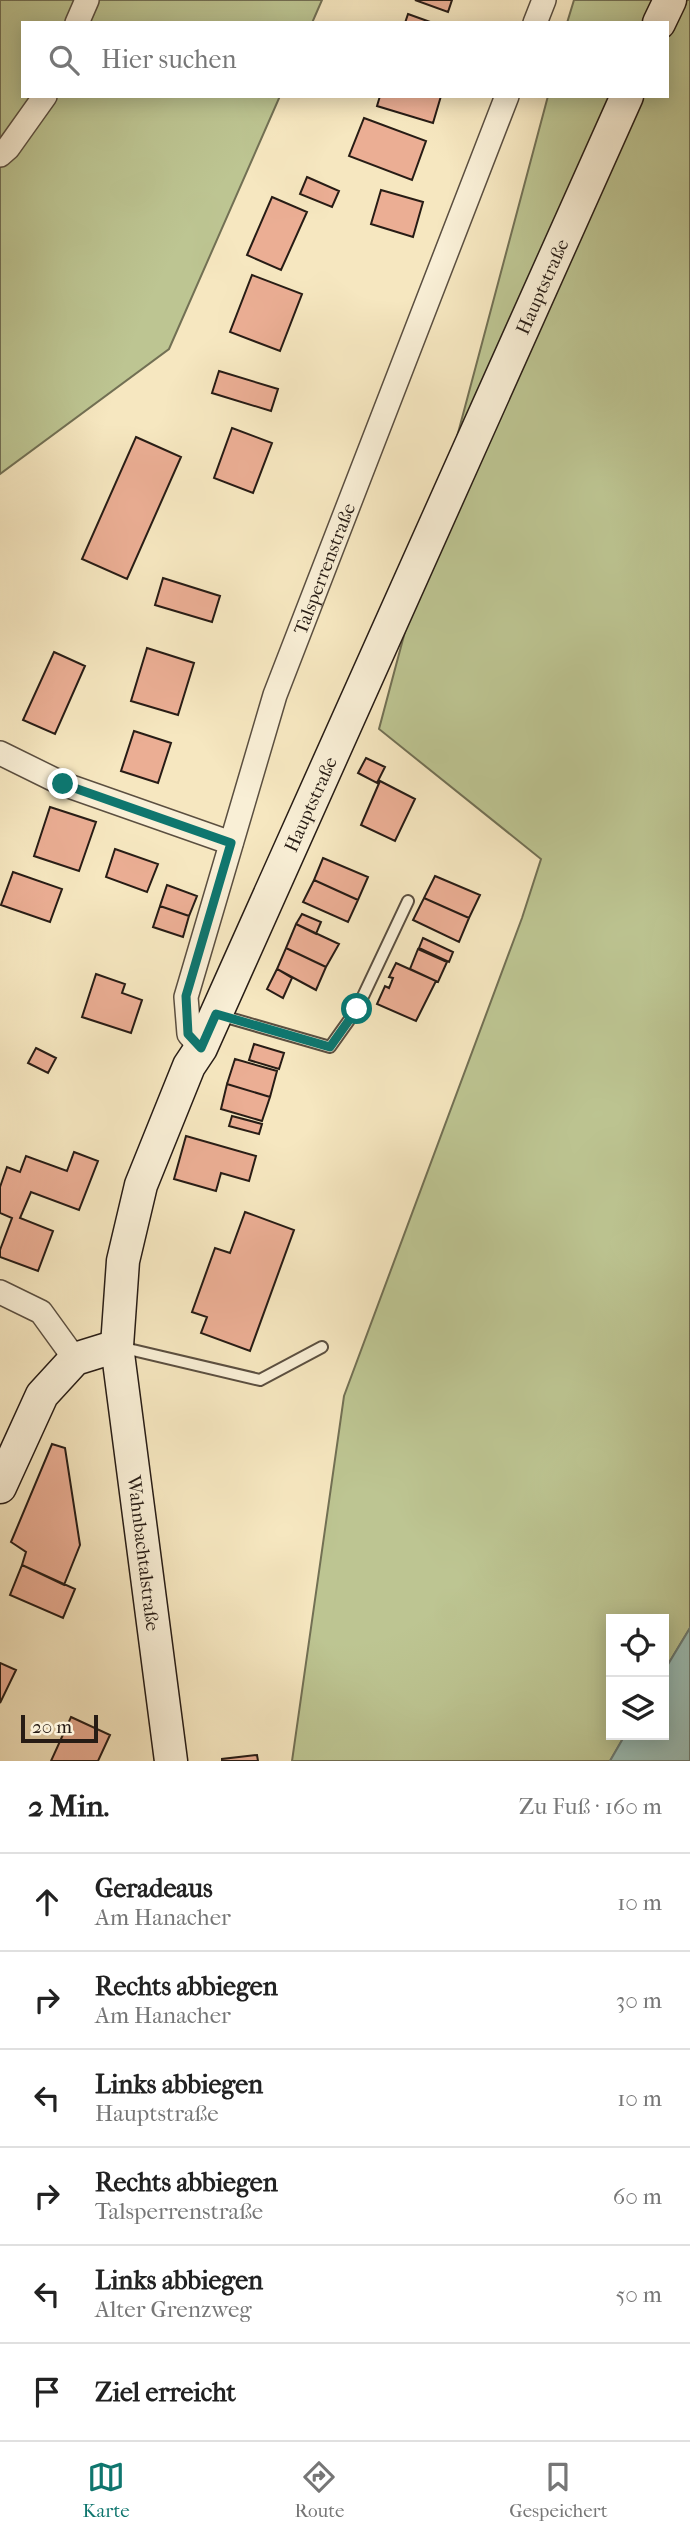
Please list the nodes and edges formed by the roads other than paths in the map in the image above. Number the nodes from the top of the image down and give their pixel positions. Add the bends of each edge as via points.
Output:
1 (86, 0) edge
2 (544, 0) edge
3 (670, 0) edge
4 (78, 21) edge
5 (536, 21) edge
6 (660, 21) edge
7 (44, 98) edge
8 (506, 98) edge
9 (625, 98) edge
10 (0, 155) edge
11 (0, 753) edge
12 (231, 843) junction
13 (408, 901) dead end
14 (216, 1014) junction
15 (201, 1048) junction
16 (0, 1292) edge
17 (117, 1346) junction
18 (322, 1348) dead end
19 (75, 1359) junction
20 (0, 1487) edge
21 (172, 1761) edge

1 - 4 street
2 - 5 street
3 - 6 main road
7 - 10 street
8 - 12 street, Talsperrenstraße via 275,695
9 - 14 main road, Hauptstraße
11 - 12 street via 63,784
12 - 15 street, Talsperrenstraße via 186,996 188,1034
13 - 14 lane via 357,1009 330,1047
14 - 15 main road, Hauptstraße
15 - 17 main road, Hauptstraße via 189,1066 141,1185 123,1261
16 - 19 street via 41,1312
17 - 18 lane via 260,1380
17 - 19 main road
17 - 21 main road, Wahnbachtalstraße
19 - 20 main road via 42,1395

